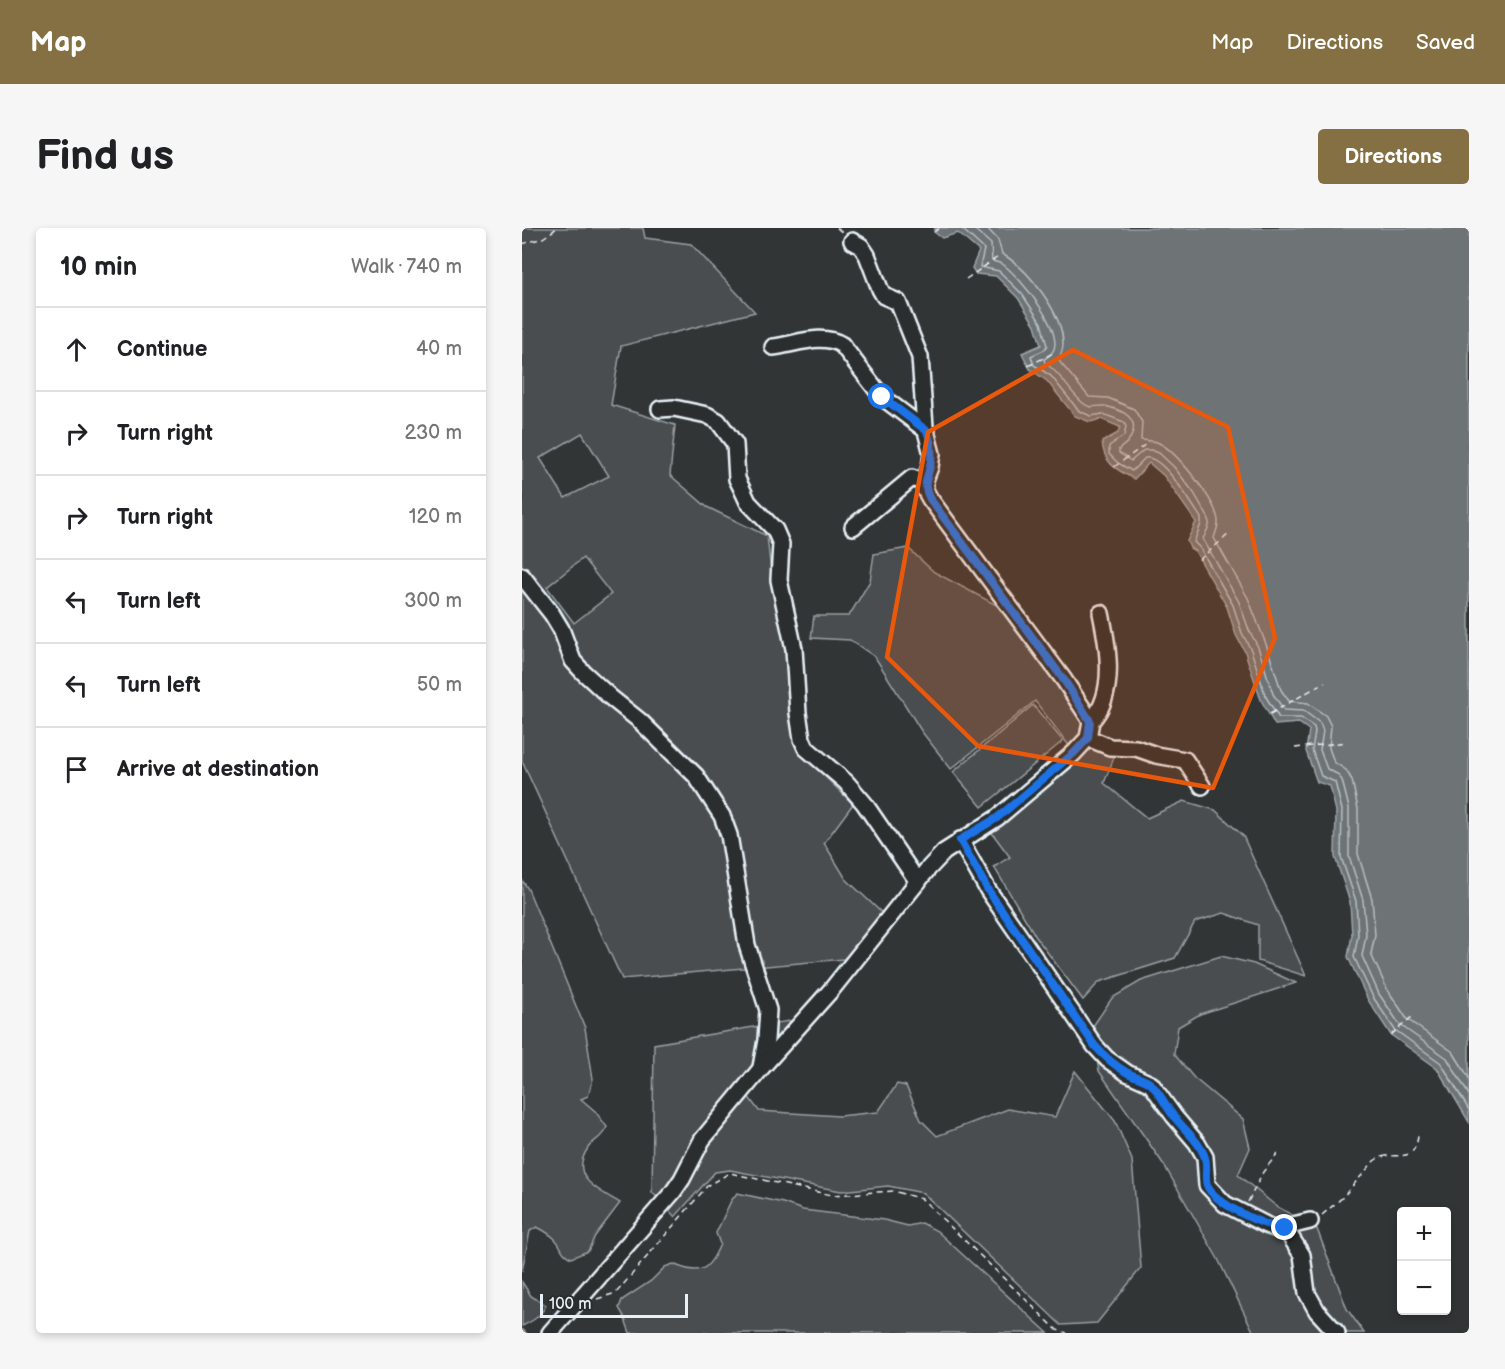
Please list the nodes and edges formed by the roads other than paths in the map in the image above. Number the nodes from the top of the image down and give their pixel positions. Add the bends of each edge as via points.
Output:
1 (852, 241) dead end
2 (773, 347) dead end
3 (660, 409) dead end
4 (927, 431) junction
5 (925, 483) junction
6 (853, 527) dead end
7 (522, 576) edge
8 (1101, 613) dead end
9 (1090, 721) junction
10 (1088, 738) junction
11 (1202, 786) dead end
12 (960, 840) junction
13 (918, 882) junction
14 (760, 1070) junction
15 (1310, 1221) road end
16 (1285, 1228) junction
17 (550, 1333) edge
18 (1337, 1333) edge

1 - 4 street via 867,255 880,290 898,302 921,357
2 - 4 street via 821,339 835,341 882,397
3 - 13 street via 707,415 718,421 735,444 737,479 748,502 775,530 781,544 779,580 794,649 802,739 806,748 864,803
4 - 5 street via 932,454
5 - 6 street via 912,478
5 - 9 street via 930,499
7 - 14 street via 552,614 573,661 696,776 722,816 729,835 747,945 768,1010
8 - 9 street via 1107,687 1103,702
9 - 10 street
10 - 11 street via 1110,747 1136,747 1185,760
10 - 12 street via 997,818
12 - 13 street
12 - 16 street via 988,890 1095,1046 1127,1073 1150,1084 1197,1143 1205,1157 1207,1185 1225,1204 1266,1225
13 - 14 street via 832,989
14 - 17 street via 702,1140 673,1192
15 - 16 street
16 - 18 street via 1302,1255 1307,1293

